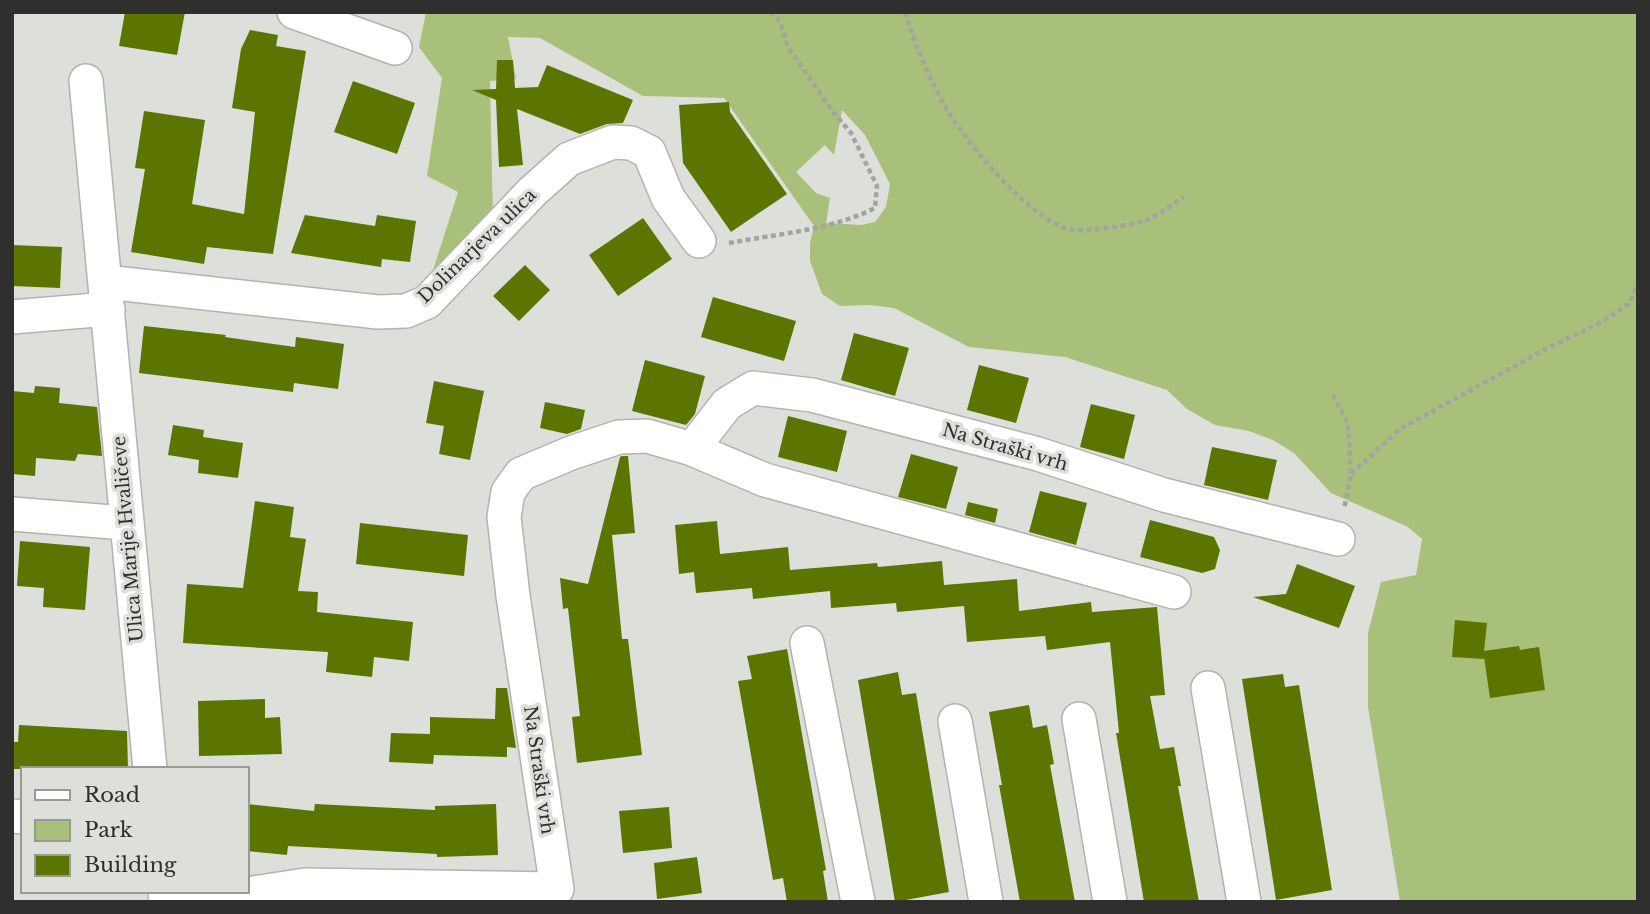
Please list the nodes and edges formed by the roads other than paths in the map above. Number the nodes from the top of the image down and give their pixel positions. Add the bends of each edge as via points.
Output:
1 (294, 12) edge
2 (395, 48) dead end
3 (86, 81) dead end
4 (699, 241) road end
5 (107, 296) junction
6 (12, 317) edge
7 (692, 449) junction
8 (12, 514) edge
9 (125, 523) junction
10 (1338, 539) road end
11 (1174, 592) dead end
12 (807, 643) dead end
13 (1208, 688) dead end
14 (1079, 719) dead end
15 (955, 721) dead end
16 (150, 767) edge
17 (195, 902) edge
18 (858, 902) edge
19 (986, 902) edge
20 (1110, 902) edge
21 (1244, 902) edge

1 - 2 street
3 - 5 street, Ulica Marije Hvaličeve
4 - 5 street, Dolinarjeva ulica via 668,198 649,152 631,143 613,142 569,159 426,302 406,312
5 - 6 street
5 - 9 street, Ulica Marije Hvaličeve
7 - 10 street, Na Straški vrh via 727,404 753,388 812,395 1038,454 1164,495
7 - 11 street, Na Straški vrh via 765,480
7 - 17 street, Na Straški vrh via 647,436 619,437 521,474 508,492 504,517 513,596 556,889 305,886
8 - 9 street
9 - 16 street, Ulica Marije Hvaličeve
12 - 18 street
13 - 21 street
14 - 20 street
15 - 19 street

